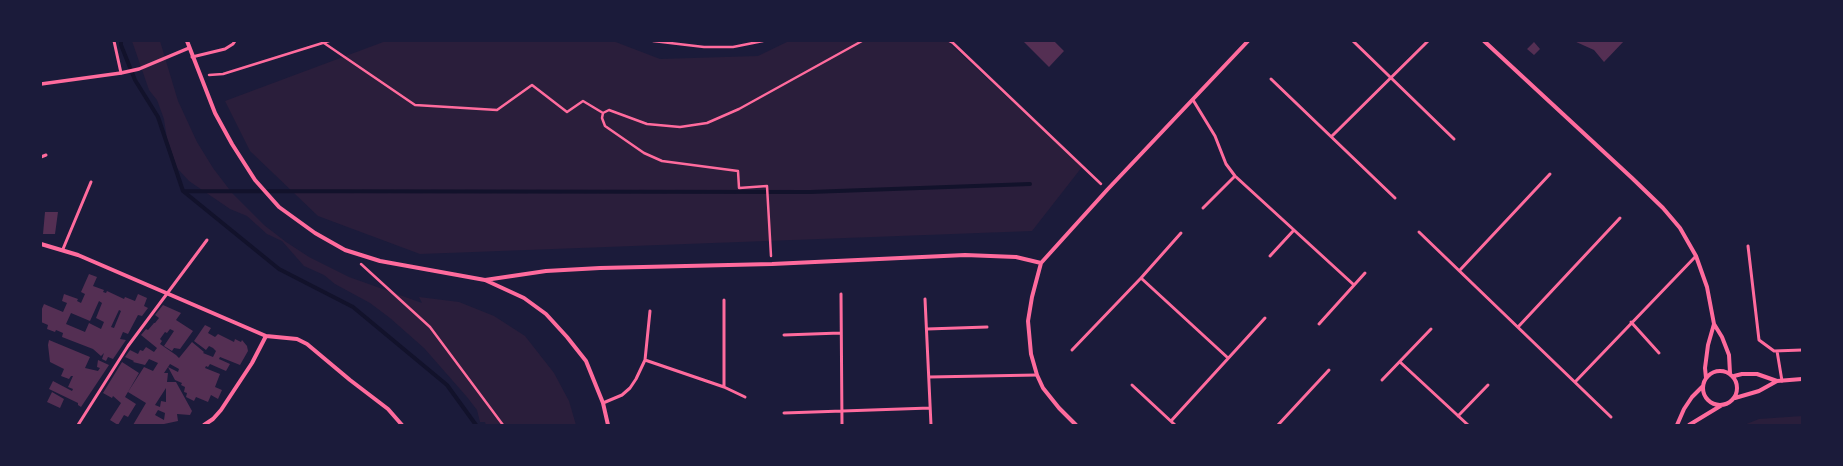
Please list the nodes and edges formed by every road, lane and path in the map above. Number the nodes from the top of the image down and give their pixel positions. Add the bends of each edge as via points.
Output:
1 (114, 41) edge
2 (187, 41) edge
3 (235, 41) edge
4 (328, 41) edge
5 (652, 41) edge
6 (763, 41) edge
7 (862, 41) edge
8 (949, 41) edge
9 (1248, 41) edge
10 (1353, 41) edge
11 (1428, 41) edge
12 (1484, 41) edge
13 (324, 42) junction
14 (188, 48) junction
15 (192, 58) junction
16 (121, 73) junction
17 (199, 75) junction
18 (1392, 78) junction
19 (1271, 79) dead end
20 (41, 84) edge
21 (1193, 100) junction
22 (603, 113) junction
23 (1332, 136) junction
24 (1454, 139) dead end
25 (46, 155) dead end
26 (41, 157) edge
27 (1550, 174) dead end
28 (1235, 176) junction
29 (91, 182) dead end
30 (1107, 190) junction
31 (1395, 198) dead end
32 (1203, 208) dead end
33 (1620, 218) dead end
34 (1294, 230) junction
35 (1419, 232) dead end
36 (1181, 233) dead end
37 (207, 240) dead end
38 (41, 244) edge
39 (1748, 246) dead end
40 (63, 250) junction
41 (345, 250) junction
42 (1270, 256) dead end
43 (1696, 256) junction
44 (1041, 263) junction
45 (772, 264) junction
46 (1460, 270) junction
47 (1365, 273) dead end
48 (1142, 278) junction
49 (485, 280) junction
50 (1354, 285) junction
51 (169, 294) junction
52 (841, 294) dead end
53 (925, 299) dead end
54 (724, 300) dead end
55 (650, 311) dead end
56 (1266, 318) dead end
57 (1631, 322) junction
58 (1319, 324) dead end
59 (1714, 324) junction
60 (1518, 326) junction
61 (987, 327) dead end
62 (927, 329) junction
63 (1431, 329) dead end
64 (840, 333) junction
65 (784, 335) dead end
66 (266, 336) junction
67 (1072, 350) dead end
68 (1802, 350) edge
69 (1777, 351) junction
70 (1659, 353) dead end
71 (1228, 358) junction
72 (645, 360) junction
73 (1400, 362) junction
74 (1329, 370) dead end
75 (1037, 375) junction
76 (1732, 375) junction
77 (929, 377) junction
78 (1706, 378) junction
79 (1802, 379) edge
80 (1382, 380) dead end
81 (1779, 381) junction
82 (1575, 382) junction
83 (1132, 385) dead end
84 (1488, 385) dead end
85 (1703, 386) junction
86 (724, 387) junction
87 (745, 397) dead end
88 (1735, 398) junction
89 (603, 403) junction
90 (1722, 405) junction
91 (930, 408) junction
92 (842, 411) junction
93 (784, 413) dead end
94 (1458, 416) junction
95 (1611, 417) dead end
96 (1171, 421) junction
97 (78, 425) edge
98 (204, 425) edge
99 (402, 425) edge
100 (503, 425) edge
101 (608, 425) edge
102 (842, 425) edge
103 (931, 425) edge
104 (1076, 425) edge
105 (1175, 425) edge
106 (1278, 425) edge
107 (1468, 425) edge
108 (1677, 425) edge
109 (1689, 425) edge

1 - 16 lane
2 - 14 street
3 - 15 lane via 225,49
4 - 13 path
5 - 6 path via 704,47 733,47
7 - 22 path via 739,109 707,123 680,127 647,124 609,110
8 - 30 path
9 - 21 street
10 - 18 lane
11 - 18 lane
12 - 43 street via 1663,208 1680,228
13 - 17 path via 223,74
13 - 22 path via 415,104 497,110 532,85 567,112 584,101
14 - 15 street
14 - 16 street via 139,69
15 - 17 street
16 - 20 street
17 - 41 street via 215,113 256,180 280,207 315,233
18 - 23 lane
18 - 24 lane
19 - 23 lane
21 - 28 lane via 1214,136 1226,164
21 - 30 street
22 - 45 path via 605,126 644,153 662,161 738,171 739,188 767,186
23 - 31 lane
25 - 26 lane
27 - 46 lane
28 - 32 lane
28 - 34 lane
29 - 40 lane
30 - 44 street
33 - 60 lane
34 - 42 lane
34 - 50 lane
35 - 46 lane
36 - 48 lane
37 - 51 lane
38 - 40 street
39 - 69 lane via 1759,340
40 - 51 street
41 - 49 street via 380,261
41 - 100 path via 430,327
43 - 57 lane
43 - 59 street via 1707,287
44 - 45 street via 1016,257 965,254
44 - 75 street via 1028,321 1031,354
45 - 49 street via 546,271
46 - 60 lane
47 - 50 lane
48 - 67 lane
48 - 71 lane
49 - 89 street via 524,298 546,314 586,360
50 - 58 lane
51 - 66 street
51 - 97 lane via 128,346
52 - 64 lane
53 - 62 lane
54 - 86 lane
55 - 72 lane
56 - 71 lane
57 - 70 lane
57 - 82 lane
59 - 76 street via 1729,355
59 - 78 street via 1708,345
60 - 82 lane
61 - 62 lane
62 - 77 lane
63 - 73 lane
64 - 65 lane
64 - 92 lane
66 - 98 street via 252,364 221,410
66 - 99 street via 292,338 307,344 388,409
68 - 69 lane
69 - 81 lane
71 - 96 lane
72 - 86 lane
72 - 89 lane via 630,388 622,395
73 - 80 lane
73 - 94 lane
74 - 106 lane
75 - 77 lane
75 - 104 street via 1043,388
76 - 78 street via 1722,370 1713,372
76 - 81 street via 1757,374
76 - 88 street via 1737,383 1738,391
77 - 91 lane
78 - 85 street
79 - 81 street
81 - 88 street via 1759,392
82 - 95 lane
83 - 96 lane
84 - 94 lane
85 - 90 street via 1705,396 1712,403
85 - 108 street via 1684,409
86 - 87 lane
88 - 90 street
89 - 101 street
90 - 109 street
91 - 92 lane
91 - 103 lane
92 - 93 lane
92 - 102 lane
94 - 107 lane
96 - 105 lane

